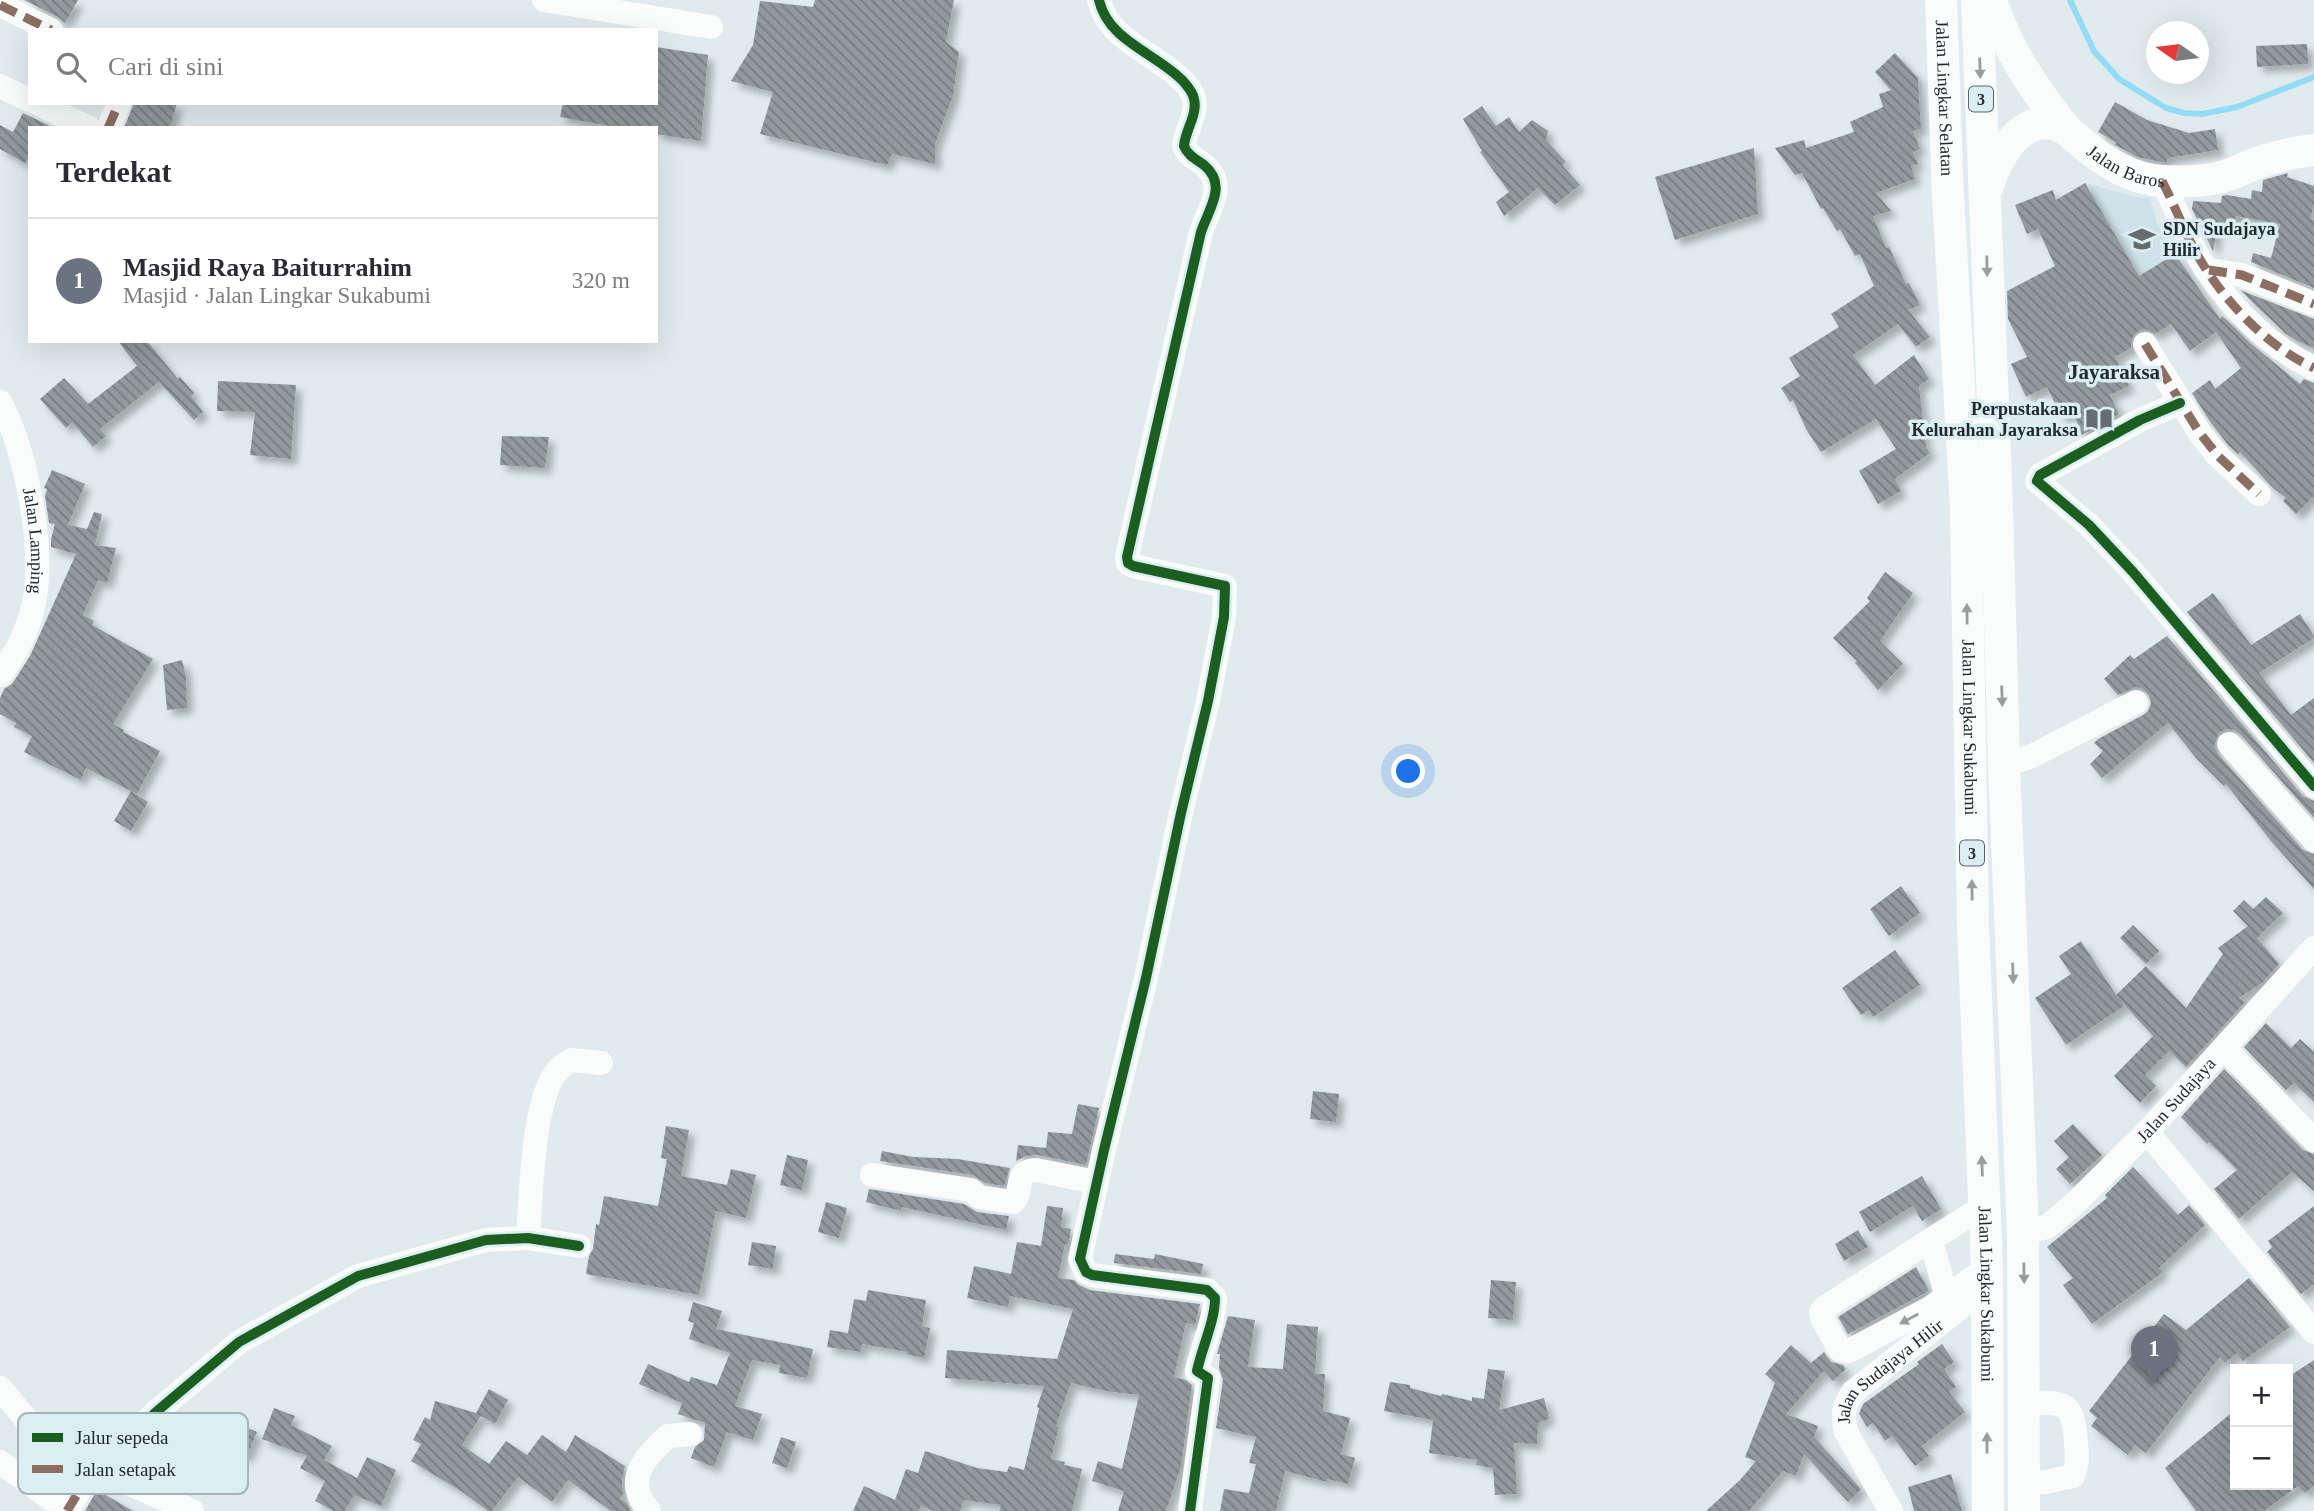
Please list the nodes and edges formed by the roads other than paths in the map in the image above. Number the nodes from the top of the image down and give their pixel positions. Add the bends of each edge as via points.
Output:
1 (544, 0) edge
2 (1099, 0) edge
3 (1941, 0) edge
4 (1977, 0) edge
5 (1991, 0) edge
6 (0, 5) edge
7 (711, 27) dead end
8 (47, 28) edge
9 (0, 86) edge
10 (28, 99) edge
11 (41, 105) edge
12 (118, 105) edge
13 (85, 126) edge
14 (109, 126) edge
15 (2065, 128) junction
16 (2314, 150) edge
17 (2162, 181) junction
18 (1948, 195) joint
19 (1985, 197) junction
20 (2209, 270) junction
21 (2314, 304) edge
22 (2145, 344) dead end
23 (2314, 369) edge
24 (0, 401) edge
25 (2180, 403) junction
26 (2259, 494) dead end
27 (0, 675) edge
28 (2136, 702) dead end
29 (2229, 744) dead end
30 (2004, 765) junction
31 (2314, 786) edge
32 (2314, 840) edge
33 (2011, 923) junction
34 (1973, 926) junction
35 (2314, 948) edge
36 (2224, 1048) junction
37 (601, 1063) dead end
38 (2147, 1132) junction
39 (2314, 1140) edge
40 (872, 1175) dead end
41 (1096, 1182) junction
42 (1984, 1206) junction
43 (2024, 1233) junction
44 (528, 1238) junction
45 (1931, 1241) junction
46 (579, 1246) dead end
47 (1987, 1277) junction
48 (1949, 1306) junction
49 (2314, 1332) edge
50 (0, 1388) edge
51 (2025, 1403) junction
52 (21, 1413) edge
53 (155, 1413) edge
54 (690, 1434) dead end
55 (0, 1462) edge
56 (18, 1475) edge
57 (44, 1494) edge
58 (153, 1494) edge
59 (2024, 1497) edge
60 (59, 1505) edge
61 (192, 1511) edge
62 (649, 1511) edge
63 (1190, 1511) edge
64 (1891, 1511) edge
65 (1988, 1511) edge

1 - 7 street
2 - 41 street via 1113,29 1167,65 1188,86 1195,103 1184,146 1217,180 1201,232 1127,560 1133,566 1221,584 1226,591 1208,701
3 - 18 main road, Jalan Lingkar Selatan / 3
4 -> 19 main road, Jalan Lingkar Selatan / 3
5 - 15 main road, Jalan Baros via 2018,64
6 - 8 street
9 - 10 street
11 - 13 street
12 - 14 street
15 - 17 main road, Jalan Baros via 2118,168
15 - 19 main road via 2042,123 2018,135 2003,150
16 - 17 main road, Jalan Baros via 2260,162 2222,177
17 - 20 street
34 -> 18 main road, Jalan Lingkar Sukabumi / 3 via 1966,507
19 -> 30 main road, Jalan Lingkar Sukabumi / 3
20 - 21 street via 2242,275
20 - 23 street via 2263,336
22 - 25 street
24 - 27 street, Jalan Lamping via 22,462 37,545 28,624
25 - 26 street via 2218,456
25 - 31 street via 2140,419 2040,475 2037,481 2089,525 2133,572
28 - 30 street via 2032,756
29 - 32 street
30 - 33 main road, Jalan Lingkar Sukabumi / 3
33 - 34 main road
33 -> 43 main road, Jalan Lingkar Sukabumi / 3
42 -> 34 main road, Jalan Lingkar Sukabumi / 3
35 - 36 street, Jalan Sudajaya
36 - 38 street, Jalan Sudajaya
36 - 39 street
37 - 44 street via 571,1060 549,1085 536,1133
38 - 43 street, Jalan Sudajaya via 2047,1227
38 - 49 street
40 - 41 street via 971,1190 979,1198 1013,1202 1027,1171
41 - 63 street via 1080,1258 1086,1272 1207,1290 1215,1297 1197,1371 1208,1378
42 - 45 street
42 - 47 main road, Jalan Lingkar Sukabumi / 3
43 -> 51 main road, Jalan Lingkar Sukabumi / 3
44 - 46 street
44 - 53 street via 486,1240 358,1276 229,1350
45 - 48 street
48 -> 45 street via 1849,1351 1840,1350 1822,1318 1824,1308
47 - 48 street, Jalan Sudajaya Hilir
65 -> 47 main road, Jalan Lingkar Sukabumi / 3
48 - 64 street, Jalan Sudajaya Hilir via 1844,1405 1846,1432
50 - 52 street
51 - 59 main road, Jalan Lingkar Sukabumi / 3
51 - 59 street via 2054,1402 2074,1416 2078,1465 2073,1476 2046,1482
54 - 62 street via 668,1436 639,1470 635,1484
55 - 56 street
57 - 60 street
58 - 61 street

